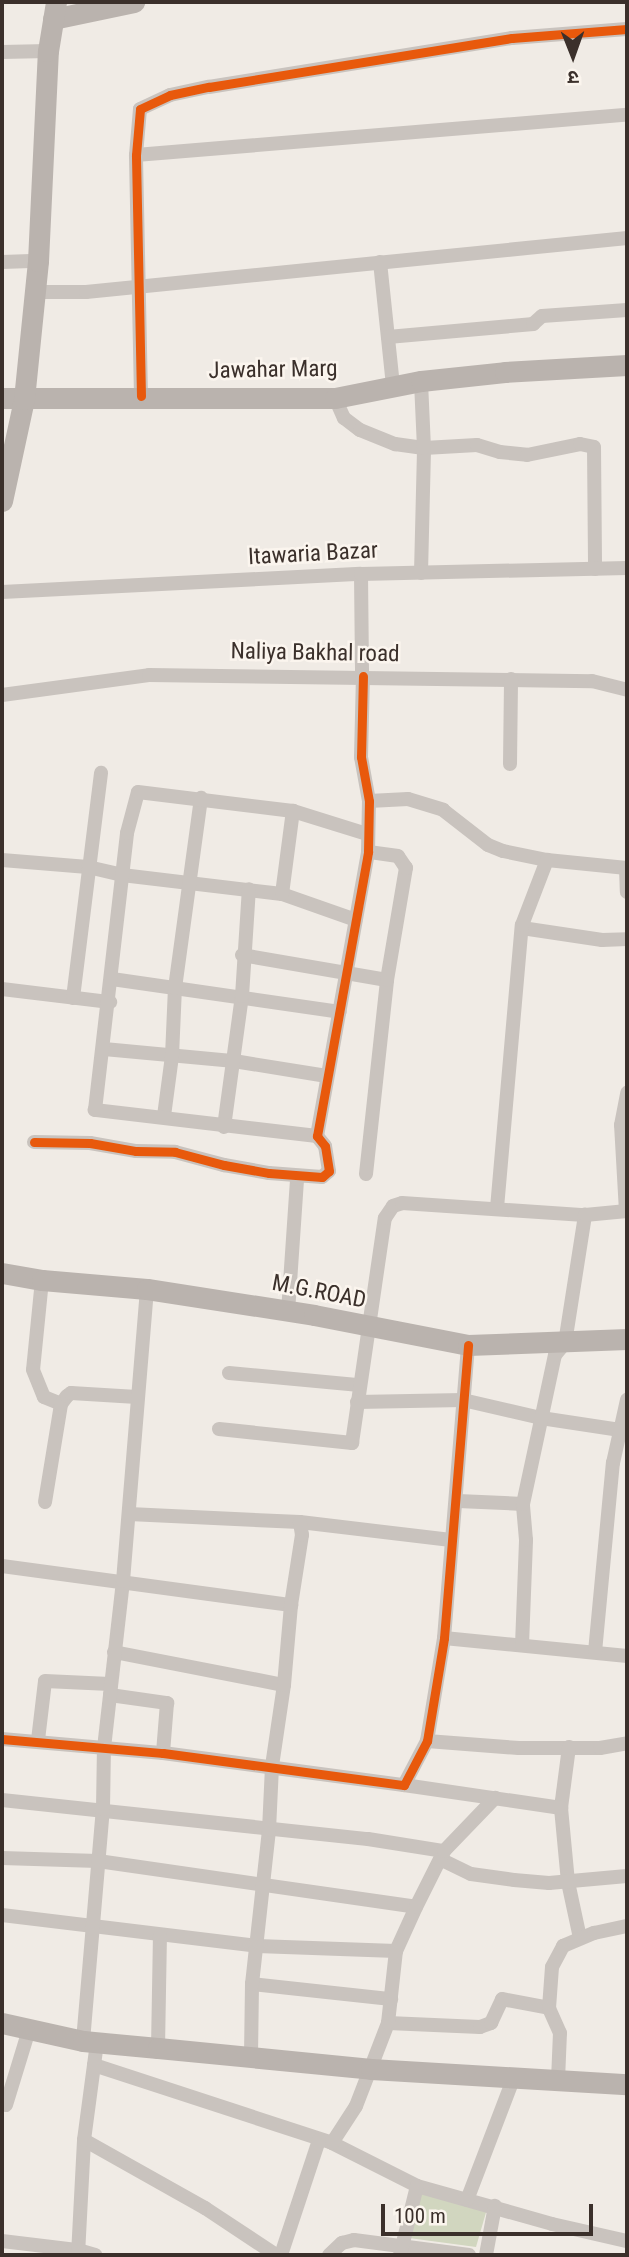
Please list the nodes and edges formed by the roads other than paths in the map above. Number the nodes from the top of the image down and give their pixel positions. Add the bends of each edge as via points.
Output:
1 (134, 2) edge
2 (55, 10) edge
3 (627, 29) edge
4 (48, 51) junction
5 (2, 52) edge
6 (627, 115) edge
7 (136, 155) junction
8 (627, 237) edge
9 (2, 261) edge
10 (38, 261) junction
11 (380, 262) junction
12 (138, 286) junction
13 (36, 292) junction
14 (627, 310) edge
15 (388, 337) junction
16 (627, 365) edge
17 (421, 381) junction
18 (393, 385) junction
19 (141, 396) junction
20 (2, 398) edge
21 (335, 398) junction
22 (24, 399) junction
23 (424, 448) junction
24 (2, 501) edge
25 (627, 568) edge
26 (595, 569) junction
27 (421, 573) junction
28 (360, 574) junction
29 (2, 592) edge
30 (363, 676) junction
31 (511, 680) junction
32 (627, 690) edge
33 (2, 695) edge
34 (510, 764) dead end
35 (101, 773) dead end
36 (201, 798) junction
37 (369, 801) junction
38 (293, 811) junction
39 (368, 834) junction
40 (368, 852) junction
41 (2, 860) edge
42 (547, 860) junction
43 (88, 867) junction
44 (626, 868) edge
45 (122, 875) junction
46 (189, 882) junction
47 (248, 889) junction
48 (627, 892) edge
49 (282, 894) junction
50 (356, 920) junction
51 (522, 928) junction
52 (627, 939) edge
53 (242, 955) junction
54 (344, 972) junction
55 (112, 979) junction
56 (387, 980) junction
57 (175, 988) junction
58 (2, 989) edge
59 (242, 996) junction
60 (73, 998) junction
61 (110, 1002) junction
62 (340, 1013) junction
63 (104, 1049) junction
64 (172, 1056) junction
65 (234, 1061) junction
66 (327, 1076) junction
67 (627, 1093) edge
68 (164, 1116) junction
69 (224, 1127) junction
70 (317, 1136) junction
71 (34, 1142) dead end
72 (366, 1174) dead end
73 (301, 1176) junction
74 (497, 1208) junction
75 (627, 1211) edge
76 (585, 1215) junction
77 (2, 1273) edge
78 (41, 1280) junction
79 (147, 1289) junction
80 (288, 1312) junction
81 (371, 1328) junction
82 (627, 1339) edge
83 (565, 1343) junction
84 (468, 1345) junction
85 (229, 1373) dead end
86 (359, 1384) junction
87 (137, 1397) junction
88 (463, 1400) junction
89 (627, 1400) edge
90 (356, 1402) junction
91 (61, 1404) junction
92 (541, 1419) junction
93 (219, 1429) dead end
94 (620, 1430) junction
95 (620, 1464) edge
96 (457, 1501) junction
97 (44, 1502) dead end
98 (523, 1504) junction
99 (129, 1514) junction
100 (300, 1522) junction
101 (451, 1540) junction
102 (2, 1566) edge
103 (123, 1581) junction
104 (290, 1605) junction
105 (444, 1638) junction
106 (522, 1645) junction
107 (114, 1652) junction
108 (595, 1652) junction
109 (627, 1656) edge
110 (284, 1685) junction
111 (110, 1690) junction
112 (2, 1739) edge
113 (38, 1740) junction
114 (427, 1741) junction
115 (627, 1743) edge
116 (569, 1747) junction
117 (104, 1748) junction
118 (163, 1753) junction
119 (272, 1766) junction
120 (404, 1785) junction
121 (495, 1798) junction
122 (2, 1800) edge
123 (561, 1808) junction
124 (103, 1810) junction
125 (269, 1830) junction
126 (443, 1856) junction
127 (2, 1858) edge
128 (99, 1861) junction
129 (627, 1876) edge
130 (568, 1882) junction
131 (263, 1885) junction
132 (416, 1907) junction
133 (2, 1916) edge
134 (627, 1926) edge
135 (92, 1929) junction
136 (160, 1936) junction
137 (580, 1938) junction
138 (257, 1946) junction
139 (397, 1951) junction
140 (252, 1984) junction
141 (391, 1998) junction
142 (549, 2008) junction
143 (2, 2023) edge
144 (388, 2023) junction
145 (29, 2030) junction
146 (90, 2042) junction
147 (158, 2048) junction
148 (251, 2056) junction
149 (94, 2065) junction
150 (371, 2069) junction
151 (514, 2077) junction
152 (558, 2080) junction
153 (627, 2084) edge
154 (6, 2105) dead end
155 (84, 2140) junction
156 (325, 2142) junction
157 (417, 2186) junction
158 (467, 2200) junction
159 (495, 2206) junction
160 (2, 2241) edge
161 (627, 2241) edge
162 (401, 2252) edge
163 (78, 2253) edge
164 (95, 2255) edge
165 (278, 2255) edge
166 (329, 2255) edge
167 (469, 2255) edge
168 (486, 2255) edge

1 - 2 main road
2 - 4 main road
3 - 7 street via 512,38 170,95 141,109
4 - 5 street
4 - 10 main road
6 - 7 street
7 - 12 street
8 - 11 street
9 - 10 street
10 - 13 main road
11 - 12 street
11 - 15 street
12 - 13 street
12 - 19 street
13 - 22 main road
14 - 15 street via 542,316 533,324
15 - 18 street
16 - 17 main road, Jawahar Marg
17 - 18 main road, Jawahar Marg
17 - 23 street
18 - 21 main road, Jawahar Marg
19 - 21 main road, Jawahar Marg
19 - 22 main road, Jawahar Marg
20 - 22 main road, Jawahar Marg
21 - 23 street via 344,418 370,436
22 - 24 main road
23 - 26 street via 477,445 527,455 579,444 594,447
23 - 27 street
25 - 26 street, Itawaria Bazar
26 - 27 street, Itawaria Bazar
27 - 28 street, Itawaria Bazar
28 - 29 street, Itawaria Bazar
28 - 30 street
30 - 31 street, Naliya Bakhal road
30 - 33 street, Naliya Bakhal road via 149,675
30 - 37 street via 361,757
31 - 32 street, Naliya Bakhal road via 592,681
31 - 34 street
35 - 43 street
36 - 38 street
36 - 45 street via 138,792
36 - 46 street
37 - 39 street
37 - 42 street via 408,799 426,804 449,814 488,845
38 - 39 street
38 - 49 street
39 - 40 street
40 - 50 street
40 - 56 street via 398,856 405,868
41 - 43 street
42 - 44 street
42 - 51 street
43 - 45 street
43 - 60 street
44 - 48 street
45 - 46 street
45 - 55 street
46 - 47 street
46 - 57 street
47 - 49 street
47 - 53 street
49 - 50 street
50 - 54 street
51 - 52 street
51 - 74 street
53 - 54 street
53 - 59 street
54 - 56 street
54 - 62 street
55 - 57 street
55 - 61 street
56 - 72 street
57 - 59 street
57 - 64 street
58 - 60 street
59 - 62 street
59 - 65 street
60 - 61 street
61 - 63 street
62 - 66 street
63 - 64 street
63 - 68 street via 95,1110
64 - 65 street
64 - 68 street
65 - 66 street
65 - 69 street
66 - 70 street
67 - 75 street via 621,1125
68 - 69 street
69 - 70 street
70 - 73 street via 325,1146 329,1171 322,1177
71 - 73 street via 175,1152 224,1166
73 - 80 street via 297,1179
74 - 76 street
74 - 81 street via 402,1203 388,1211
75 - 76 street
76 - 83 street
77 - 78 main road, M.G.ROAD
78 - 79 main road, M.G.ROAD
78 - 91 street via 33,1370 44,1398
79 - 80 main road, M.G.ROAD
79 - 87 street
80 - 81 main road, M.G.ROAD
81 - 84 main road, M.G.ROAD
81 - 86 street
82 - 83 main road, M.G.ROAD
83 - 84 main road, M.G.ROAD
83 - 92 street via 555,1355
84 - 88 street
85 - 86 street
86 - 90 street
87 - 91 street via 71,1393
87 - 99 street
88 - 90 street
88 - 92 street
88 - 96 street
89 - 94 street
90 - 93 street via 352,1443
91 - 97 street
92 - 94 street
92 - 98 street
94 - 95 street
95 - 108 street
96 - 98 street
96 - 101 street
98 - 106 street
99 - 100 street
99 - 103 street
100 - 101 street
100 - 104 street via 302,1535
101 - 105 street
102 - 103 street
103 - 104 street
103 - 107 street
104 - 110 street
105 - 106 street
105 - 114 street
106 - 108 street
107 - 110 street
107 - 111 street
108 - 109 street
110 - 119 street
111 - 113 street via 45,1681
111 - 117 street
111 - 118 street via 167,1703
112 - 113 street
113 - 117 street
114 - 116 street
114 - 120 street
115 - 116 street
116 - 123 street
117 - 118 street
117 - 124 street
118 - 119 street
119 - 120 street
119 - 125 street
120 - 121 street
121 - 123 street
121 - 126 street
122 - 124 street
123 - 130 street
124 - 125 street
124 - 128 street
125 - 126 street via 368,1839
125 - 131 street
126 - 130 street via 471,1874
126 - 132 street
127 - 128 street
128 - 131 street
128 - 135 street
129 - 130 street
130 - 137 street
131 - 132 street
131 - 138 street
132 - 139 street
133 - 135 street
134 - 137 street
135 - 136 street
135 - 146 street
136 - 138 street
136 - 147 street
137 - 142 street via 564,1946 552,1967
138 - 139 street
138 - 140 street
139 - 141 street
140 - 141 street
140 - 148 street
141 - 144 street
142 - 144 street via 502,1999 491,2023 480,2027
142 - 152 street via 561,2033
143 - 145 main road
144 - 150 street
145 - 146 main road
145 - 154 street
146 - 147 main road
146 - 149 street
147 - 148 main road
148 - 150 main road
149 - 155 street
149 - 156 street
150 - 151 main road
150 - 156 street via 356,2106
151 - 152 main road
151 - 158 street
152 - 153 main road
155 - 163 street
155 - 165 street
156 - 157 street
156 - 165 street
157 - 158 street
157 - 162 street
158 - 159 street
159 - 161 street
159 - 168 street
160 - 163 street
162 - 166 street via 355,2239
162 - 167 street
163 - 164 street

